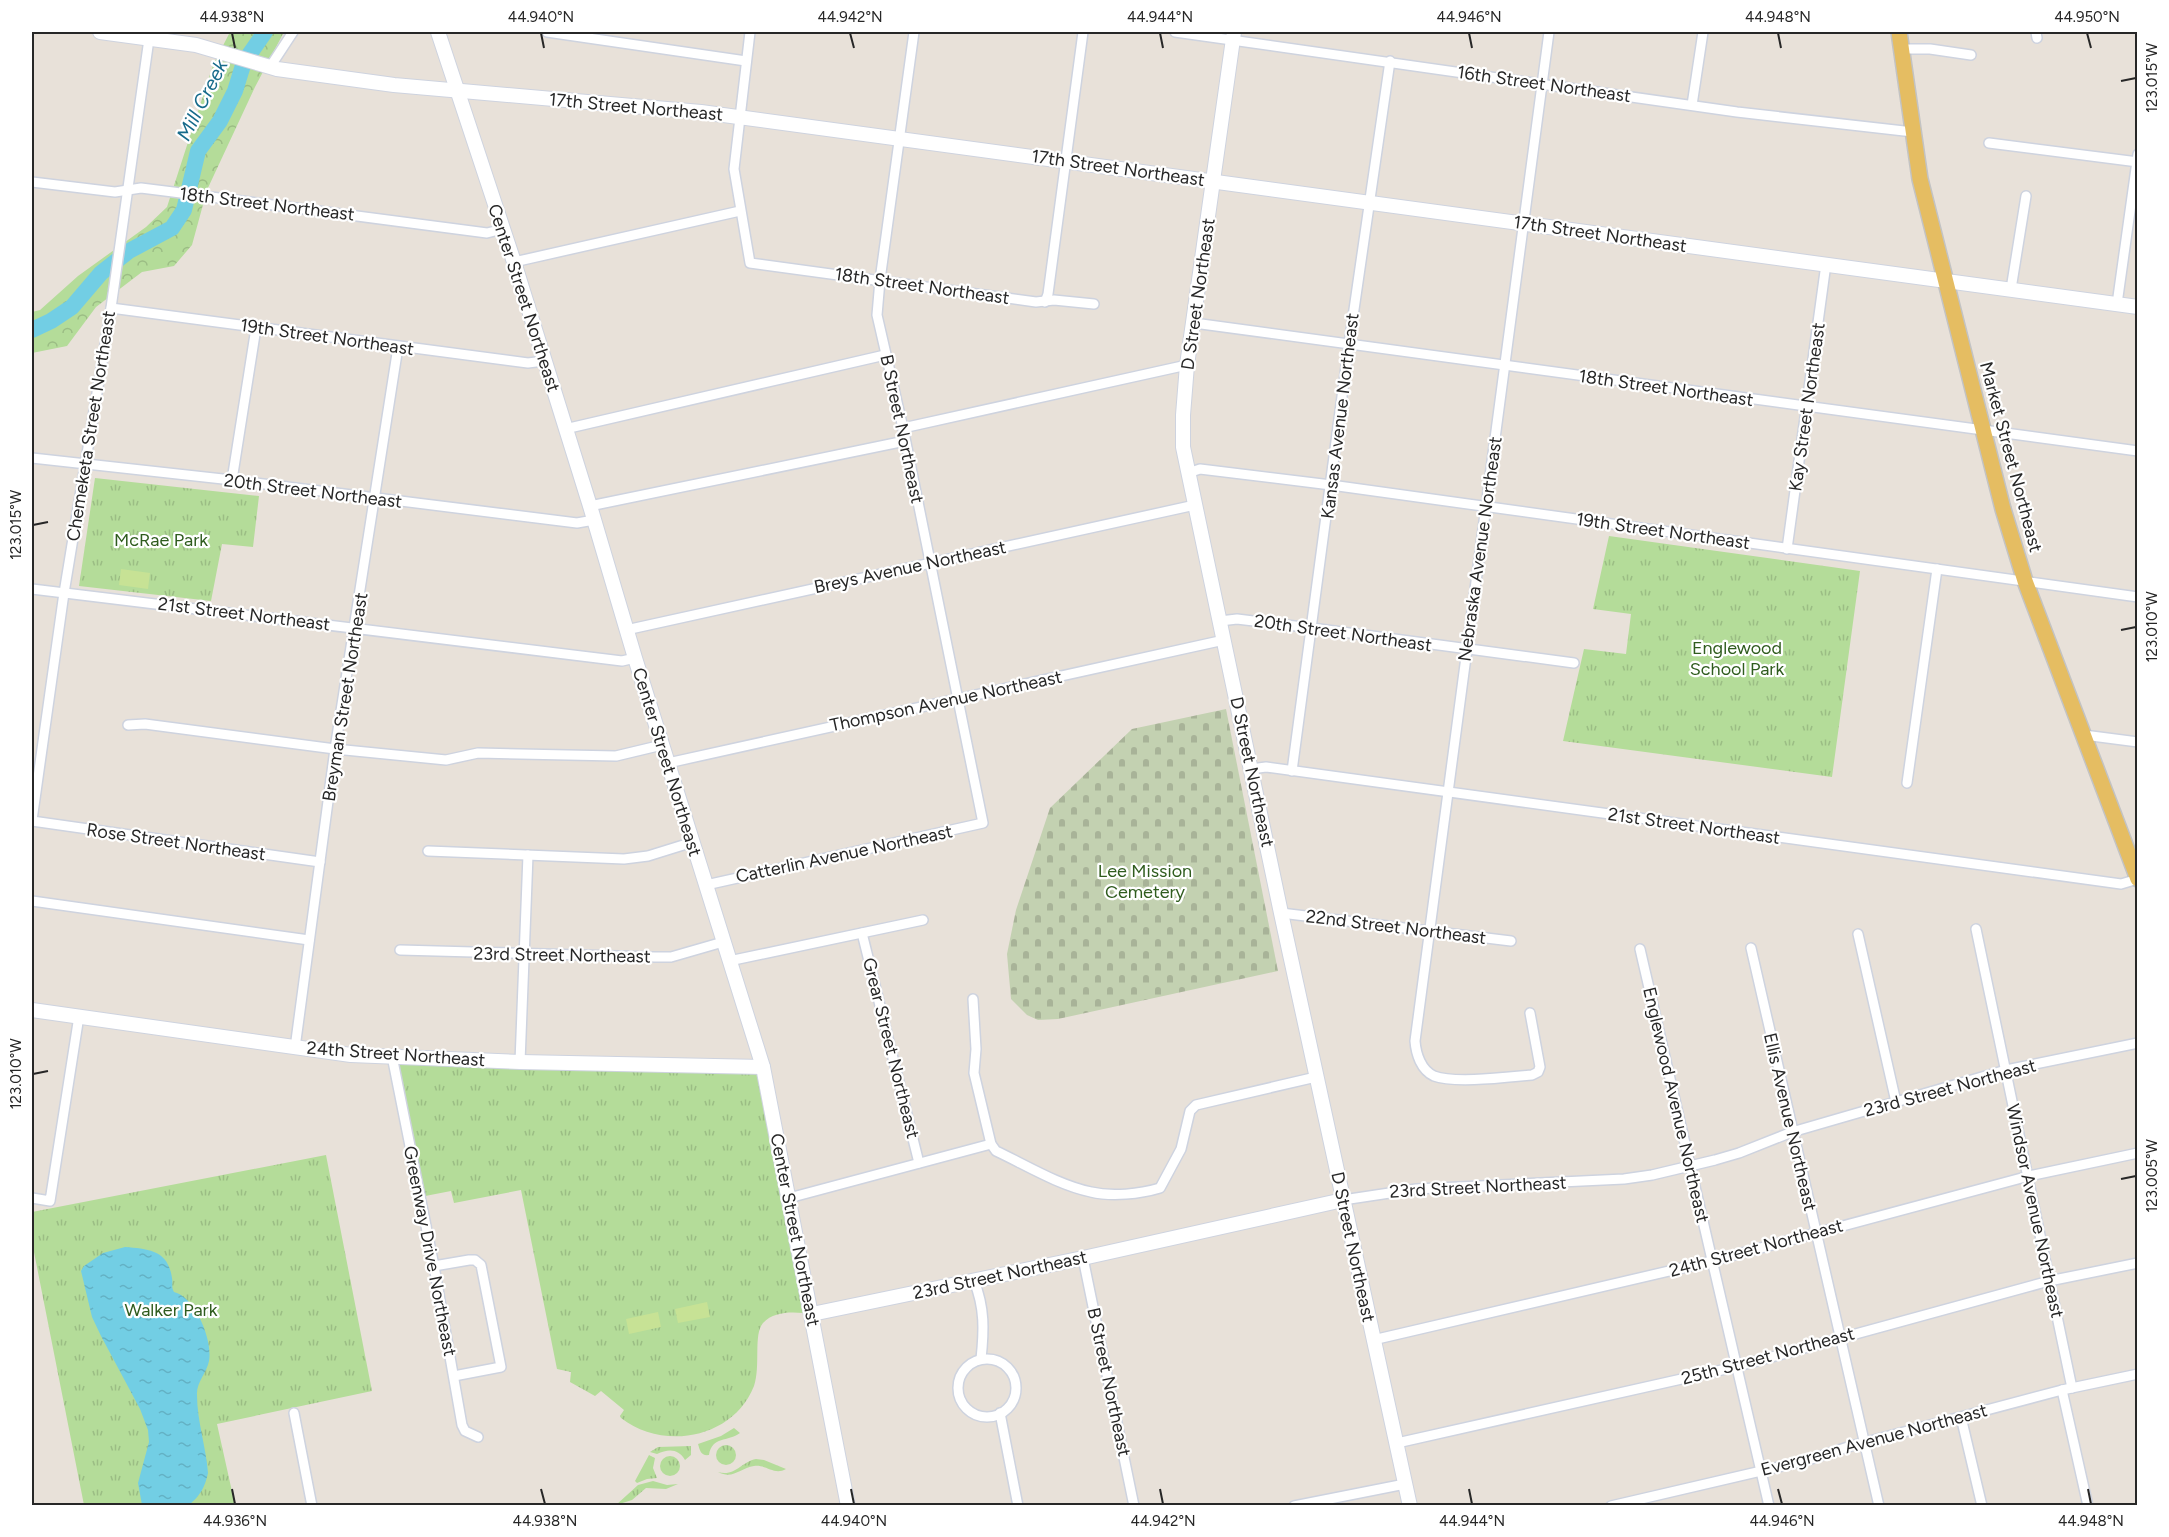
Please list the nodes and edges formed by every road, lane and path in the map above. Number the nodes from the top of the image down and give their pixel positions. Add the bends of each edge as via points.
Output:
1 (100, 32) edge
2 (293, 32) edge
3 (438, 32) edge
4 (547, 32) edge
5 (750, 32) edge
6 (914, 32) edge
7 (1083, 32) edge
8 (1175, 32) edge
9 (1549, 32) edge
10 (1703, 32) edge
11 (1899, 32) edge
12 (149, 35) edge
13 (1234, 36) edge
14 (1902, 49) junction
15 (1971, 55) dead end
16 (746, 61) junction
17 (1390, 61) junction
18 (264, 65) junction
19 (1542, 83) junction
20 (457, 92) junction
21 (1692, 105) junction
22 (740, 117) junction
23 (1913, 132) junction
24 (899, 138) junction
25 (1989, 143) dead end
26 (2137, 159) edge
27 (1067, 162) junction
28 (1213, 181) junction
29 (32, 182) edge
30 (128, 190) junction
31 (2026, 196) dead end
32 (1369, 202) junction
33 (740, 211) junction
34 (1522, 223) junction
35 (502, 229) junction
36 (513, 262) junction
37 (1826, 264) junction
38 (880, 280) junction
39 (1945, 280) junction
40 (2011, 289) junction
41 (1045, 302) junction
42 (1094, 304) dead end
43 (2117, 304) junction
44 (2138, 307) edge
45 (111, 308) junction
46 (1194, 323) junction
47 (256, 328) junction
48 (1348, 344) junction
49 (398, 347) junction
50 (885, 355) junction
51 (544, 361) junction
52 (1187, 365) junction
53 (1504, 365) junction
54 (1808, 408) junction
55 (903, 428) junction
56 (565, 429) junction
57 (1982, 430) junction
58 (905, 441) junction
59 (2138, 452) edge
60 (32, 458) edge
61 (85, 464) junction
62 (1188, 473) junction
63 (232, 480) junction
64 (1331, 485) junction
65 (376, 499) junction
66 (1195, 505) junction
67 (1486, 505) junction
68 (592, 513) junction
69 (1787, 549) junction
70 (930, 562) junction
71 (1937, 568) junction
72 (2025, 581) junction
73 (32, 589) edge
74 (64, 593) junction
75 (2138, 597) edge
76 (1220, 621) junction
77 (356, 628) junction
78 (1312, 628) junction
79 (626, 630) junction
80 (1224, 640) junction
81 (1467, 649) junction
82 (635, 658) junction
83 (1574, 663) dead end
84 (957, 699) junction
85 (128, 725) dead end
86 (2084, 735) junction
87 (2138, 742) edge
88 (662, 745) junction
89 (335, 748) junction
90 (668, 763) junction
91 (1251, 769) junction
92 (1292, 771) junction
93 (1907, 783) dead end
94 (34, 787) edge
95 (1447, 793) junction
96 (32, 821) edge
97 (983, 823) joint
98 (693, 842) junction
99 (428, 851) dead end
100 (528, 855) junction
101 (320, 862) junction
102 (2138, 879) edge
103 (705, 885) junction
104 (32, 900) edge
105 (1281, 913) junction
106 (923, 920) dead end
107 (1976, 929) dead end
108 (1429, 932) junction
109 (862, 933) junction
110 (1858, 934) dead end
111 (309, 940) junction
112 (1511, 941) dead end
113 (723, 942) junction
114 (1751, 948) dead end
115 (1641, 949) dead end
116 (400, 950) dead end
117 (524, 954) junction
118 (729, 961) junction
119 (973, 999) dead end
120 (32, 1010) edge
121 (1530, 1013) dead end
122 (79, 1016) junction
123 (2138, 1043) edge
124 (295, 1048) junction
125 (392, 1056) junction
126 (520, 1062) junction
127 (763, 1067) junction
128 (2006, 1070) junction
129 (1316, 1077) junction
130 (1896, 1102) junction
131 (1792, 1132) junction
132 (991, 1144) junction
133 (2138, 1153) edge
134 (919, 1162) junction
135 (1690, 1166) junction
136 (2029, 1176) junction
137 (32, 1198) edge
138 (789, 1198) junction
139 (1343, 1200) junction
140 (1815, 1232) junction
141 (1083, 1258) junction
142 (1712, 1261) junction
143 (2138, 1263) edge
144 (434, 1266) junction
145 (974, 1281) junction
146 (2049, 1281) junction
147 (812, 1314) junction
148 (1839, 1337) junction
149 (1373, 1340) junction
150 (981, 1359) junction
151 (1735, 1367) junction
152 (2138, 1374) edge
153 (454, 1376) junction
154 (2067, 1389) junction
155 (294, 1413) dead end
156 (1000, 1413) junction
157 (1961, 1417) junction
158 (478, 1437) dead end
159 (1396, 1443) junction
160 (1863, 1443) junction
161 (1761, 1471) junction
162 (1406, 1484) junction
163 (1305, 1504) edge
164 (312, 1506) edge
165 (848, 1506) edge
166 (1018, 1506) edge
167 (1134, 1506) edge
168 (1294, 1506) edge
169 (1410, 1506) edge
170 (1611, 1506) edge
171 (1768, 1506) edge
172 (1879, 1506) edge
173 (1982, 1506) edge
174 (2088, 1506) edge

1 - 12 main road, 17th Street Northeast
2 - 18 street
3 - 20 main road, Center Street Northeast
4 - 16 street
5 - 16 street
6 - 24 street, B Street Northeast
7 - 27 street
8 - 13 street, 16th Street Northeast
9 - 19 street, Nebraska Avenue Northeast
10 - 21 street
11 - 14 main road, Market Street Northeast
12 - 18 main road, 17th Street Northeast
12 - 30 street, Chemeketa Street Northeast
13 - 17 street, 16th Street Northeast
13 - 28 main road, D Street Northeast
14 - 15 street
14 - 23 main road, Market Street Northeast
16 - 22 street
17 - 19 street, 16th Street Northeast
17 - 32 street, Kansas Avenue Northeast
18 - 20 main road, 17th Street Northeast
19 - 21 street, 16th Street Northeast
19 - 34 street, Nebraska Avenue Northeast
20 - 22 main road, 17th Street Northeast
20 - 35 main road, Center Street Northeast
21 - 23 street, 16th Street Northeast
22 - 24 main road, 17th Street Northeast
22 - 33 street via 734,169
23 - 39 main road, Market Street Northeast via 1920,179
24 - 27 main road, 17th Street Northeast
24 - 38 street, B Street Northeast
25 - 26 street
26 - 43 street
27 - 28 main road, 17th Street Northeast
27 - 41 street
28 - 32 main road, 17th Street Northeast
28 - 46 main road, D Street Northeast
29 - 30 street, 18th Street Northeast via 115,192
30 - 35 street, 18th Street Northeast via 201,195 487,233
30 - 45 street, Chemeketa Street Northeast
31 - 40 street
32 - 34 main road, 17th Street Northeast
32 - 48 street, Kansas Avenue Northeast
33 - 36 street
33 - 38 street, 18th Street Northeast via 750,263
34 - 37 main road, 17th Street Northeast
34 - 53 street, Nebraska Avenue Northeast
35 - 36 main road, Center Street Northeast
36 - 51 main road, Center Street Northeast
37 - 39 main road, 17th Street Northeast
37 - 54 street, Kay Street Northeast
38 - 41 street, 18th Street Northeast
38 - 50 street, B Street Northeast via 877,315
39 - 40 main road, 17th Street Northeast
39 - 57 main road, Market Street Northeast
40 - 43 main road, 17th Street Northeast
41 - 42 street, 18th Street Northeast
43 - 44 main road, 17th Street Northeast
45 - 47 street, 19th Street Northeast
45 - 61 street, Chemeketa Street Northeast
46 - 48 street, 18th Street Northeast
46 - 52 main road, D Street Northeast
47 - 49 street, 19th Street Northeast
47 - 63 street
48 - 53 street, 18th Street Northeast
48 - 64 street, Kansas Avenue Northeast
49 - 51 street, 19th Street Northeast via 528,363
49 - 65 street, Breyman Street Northeast
50 - 55 street, B Street Northeast
50 - 56 street
51 - 56 main road, Center Street Northeast
52 - 55 street
52 - 62 main road, D Street Northeast via 1182,437
53 - 54 street, 18th Street Northeast
53 - 67 street, Nebraska Avenue Northeast
54 - 57 street, 18th Street Northeast
54 - 69 street, Kay Street Northeast
55 - 58 street, B Street Northeast
56 - 68 main road, Center Street Northeast
57 - 59 street, 18th Street Northeast
57 - 72 main road, Market Street Northeast
58 - 68 street, 20th Street Northeast
58 - 70 street, B Street Northeast
60 - 61 street, 20th Street Northeast
61 - 63 street, 20th Street Northeast
61 - 74 street, Chemeketa Street Northeast
62 - 64 street, 19th Street Northeast via 1200,469
62 - 66 main road, D Street Northeast
63 - 65 street, 20th Street Northeast
64 - 67 street, 19th Street Northeast
64 - 78 street, Kansas Avenue Northeast
65 - 68 street, 20th Street Northeast via 577,523
65 - 77 street, Breyman Street Northeast
66 - 70 street, Breys Avenue Northeast
66 - 76 main road, D Street Northeast
67 - 69 street, 19th Street Northeast
67 - 81 street, Nebraska Avenue Northeast
68 - 79 main road, Center Street Northeast
69 - 71 street, 19th Street Northeast
70 - 79 street, Breys Avenue Northeast
70 - 84 street, B Street Northeast
71 - 72 street, 19th Street Northeast
71 - 93 street
72 - 75 street, 19th Street Northeast
72 - 86 main road, Market Street Northeast
73 - 74 street, 21st Street Northeast
74 - 77 street, 21st Street Northeast
74 - 94 street, Chemeketa Street Northeast
76 - 78 street, 20th Street Northeast via 1237,619
76 - 80 main road, D Street Northeast
77 - 82 street, 21st Street Northeast via 622,661
77 - 89 street, Breyman Street Northeast
78 - 81 street, 20th Street Northeast
78 - 92 street, Kansas Avenue Northeast
79 - 82 main road, Center Street Northeast
80 - 84 street, Thompson Avenue Northeast
80 - 91 main road, D Street Northeast
81 - 83 street, 20th Street Northeast
81 - 95 street, Nebraska Avenue Northeast
82 - 88 main road, Center Street Northeast
84 - 90 street, Thompson Avenue Northeast
84 - 97 street, B Street Northeast
85 - 89 street
86 - 87 street
86 - 102 main road, Market Street Northeast
88 - 89 street via 616,756 478,753 446,760
88 - 90 main road, Center Street Northeast
89 - 101 street, Breyman Street Northeast
90 - 98 main road, Center Street Northeast
91 - 92 street, 21st Street Northeast
91 - 105 main road, D Street Northeast
92 - 95 street, 21st Street Northeast
94 - 96 street, Chemeketa Street Northeast
95 - 102 street, 21st Street Northeast via 2121,884
95 - 108 street, Nebraska Avenue Northeast
96 - 101 street, Rose Street Northeast
97 - 103 street, Catterlin Avenue Northeast
98 - 100 street via 639,858
98 - 103 main road, Center Street Northeast
99 - 100 street
100 - 117 street
101 - 111 street, Breyman Street Northeast
103 - 113 main road, Center Street Northeast
104 - 111 street
105 - 108 street, 22nd Street Northeast
105 - 129 main road, D Street Northeast
106 - 109 street
107 - 128 street, Windsor Avenue Northeast
108 - 112 street, 22nd Street Northeast
108 - 121 street, Nebraska Avenue Northeast via 1415,1041 1416,1054 1432,1075 1459,1079 1538,1072
109 - 118 street
109 - 134 street, Grear Street Northeast
110 - 130 street
111 - 124 street, Breyman Street Northeast
113 - 117 street, 23rd Street Northeast via 671,957
113 - 118 main road, Center Street Northeast
114 - 131 street, Ellis Avenue Northeast
115 - 135 street, Englewood Avenue Northeast
116 - 117 street, 23rd Street Northeast
117 - 126 street
118 - 127 main road, Center Street Northeast
119 - 132 street via 974,1073
120 - 122 main road, 24th Street Northeast
122 - 124 main road, 24th Street Northeast
122 - 137 street via 50,1201
123 - 128 street, 23rd Street Northeast
124 - 125 main road, 24th Street Northeast
125 - 126 main road, 24th Street Northeast
125 - 144 street, Greenway Drive Northeast
126 - 127 main road, 24th Street Northeast
127 - 138 main road, Center Street Northeast
128 - 130 street, 23rd Street Northeast
128 - 136 street, Windsor Avenue Northeast
129 - 132 street via 1196,1105 1190,1111 1181,1149 1163,1185 1156,1189 1108,1195 1090,1192 996,1151
129 - 139 main road, D Street Northeast
130 - 131 street, 23rd Street Northeast
131 - 135 street, 23rd Street Northeast
131 - 140 street, Ellis Avenue Northeast
132 - 134 street
133 - 136 street, 24th Street Northeast
134 - 138 street
135 - 139 street, 23rd Street Northeast via 1624,1179 1416,1189
135 - 142 street, Englewood Avenue Northeast
136 - 140 street, 24th Street Northeast
136 - 146 street, Windsor Avenue Northeast
138 - 147 main road, Center Street Northeast
139 - 141 main road, 23rd Street Northeast
139 - 149 main road, D Street Northeast
140 - 142 street, 24th Street Northeast
140 - 148 street, Ellis Avenue Northeast
141 - 145 main road, 23rd Street Northeast
141 - 167 street, B Street Northeast
142 - 149 street, 24th Street Northeast
142 - 151 street, Englewood Avenue Northeast
143 - 146 street, 25th Street Northeast
144 - 153 street, Greenway Drive Northeast
144 - 153 street via 469,1260 481,1265 501,1367
145 - 147 main road, 23rd Street Northeast
145 - 150 street via 984,1319
146 - 148 street, 25th Street Northeast
146 - 154 street, Windsor Avenue Northeast
147 - 165 main road, Center Street Northeast
148 - 151 street, 25th Street Northeast
148 - 160 street, Ellis Avenue Northeast
149 - 159 main road, D Street Northeast
150 - 156 street via 999,1361 1012,1374 1013,1401
150 - 156 street via 960,1377 961,1401 982,1416
151 - 159 street, 25th Street Northeast
151 - 161 street, Englewood Avenue Northeast
152 - 154 street, Evergreen Avenue Northeast
153 - 158 street, Greenway Drive Northeast via 462,1425
154 - 157 street, Evergreen Avenue Northeast
154 - 174 street, Windsor Avenue Northeast
155 - 164 street
156 - 166 street
157 - 160 street, Evergreen Avenue Northeast
157 - 173 street
159 - 162 main road, D Street Northeast
160 - 161 street, Evergreen Avenue Northeast
160 - 172 street, Ellis Avenue Northeast
161 - 170 street, Evergreen Avenue Northeast
161 - 171 street, Englewood Avenue Northeast
162 - 163 street
162 - 169 main road, D Street Northeast
163 - 168 street

